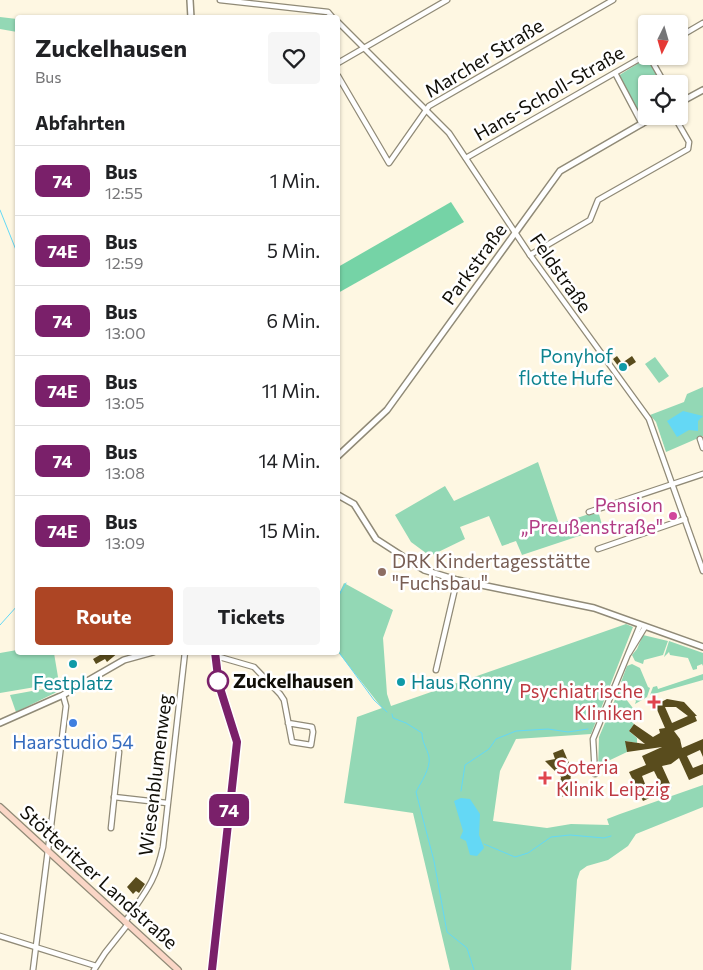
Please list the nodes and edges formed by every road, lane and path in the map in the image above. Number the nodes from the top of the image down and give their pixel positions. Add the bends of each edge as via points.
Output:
1 (190, 0) edge
2 (220, 0) edge
3 (447, 0) edge
4 (614, 0) edge
5 (191, 15) edge
6 (330, 15) edge
7 (703, 23) edge
8 (340, 24) edge
9 (688, 32) edge
10 (363, 48) junction
11 (638, 61) edge
12 (340, 62) edge
13 (614, 73) junction
14 (340, 79) edge
15 (703, 90) edge
16 (688, 98) edge
17 (426, 110) junction
18 (638, 117) edge
19 (640, 125) edge
20 (679, 125) edge
21 (466, 158) junction
22 (515, 232) junction
23 (530, 255) junction
24 (700, 439) dead end
25 (703, 448) edge
26 (340, 454) edge
27 (703, 474) edge
28 (672, 484) junction
29 (340, 496) edge
30 (590, 512) dead end
31 (685, 519) junction
32 (598, 549) dead end
33 (702, 562) edge
34 (703, 571) edge
35 (457, 580) junction
36 (642, 626) junction
37 (703, 647) edge
38 (142, 655) edge
39 (185, 655) edge
40 (215, 655) edge
41 (218, 655) edge
42 (436, 670) dead end
43 (63, 695) junction
44 (0, 723) edge
45 (288, 723) junction
46 (119, 752) dead end
47 (595, 774) dead end
48 (114, 797) junction
49 (167, 803) junction
50 (0, 807) edge
51 (110, 828) dead end
52 (48, 850) junction
53 (127, 923) junction
54 (0, 936) edge
55 (36, 947) junction
56 (95, 968) edge
57 (33, 970) edge
58 (178, 970) edge
59 (212, 970) edge

1 - 5 street
2 - 6 street via 328,12
3 - 10 street
4 - 17 street, Marcher Straße via 451,92
7 - 9 street
8 - 10 street, Feldstraße
10 - 12 street
10 - 17 street, Feldstraße
11 - 13 street, Hans-Scholl-Straße
13 - 18 street
13 - 21 street, Hans-Scholl-Straße
14 - 17 street, Marcher Straße via 389,163
15 - 16 street
17 - 21 street, Feldstraße via 449,133
19 - 22 street, Parkstraße via 560,171
20 - 23 street via 688,149 598,200 590,220
21 - 22 street, Feldstraße
22 - 23 street, Feldstraße
22 - 26 street, Parkstraße via 387,410
23 - 28 street, Feldstraße via 649,419
24 - 25 street
27 - 28 street
28 - 30 street
28 - 31 street, Feldstraße
29 - 35 street via 354,504 376,540 424,570
31 - 32 street
31 - 33 street, Feldstraße
33 - 34 street, Feldstraße
35 - 36 street via 594,608
35 - 42 street
36 - 37 street
36 - 47 street via 593,739
38 - 43 street via 124,660
39 - 49 street, Wiesenblumenweg
40 - 59 street via 219,685 237,742
41 - 45 street via 257,669 283,697
43 - 44 street
43 - 52 street via 66,706
45 - 45 street via 292,742 311,745 312,727
46 - 48 street
48 - 49 street
48 - 51 street
49 - 53 street, Wiesenblumenweg via 163,847 155,877
50 - 52 main road, Stötteritzer Landstraße
52 - 53 main road, Stötteritzer Landstraße
52 - 55 street
53 - 56 street, Wiesenblumenweg
53 - 58 main road, Stötteritzer Landstraße
54 - 55 street
55 - 56 street
55 - 57 street

